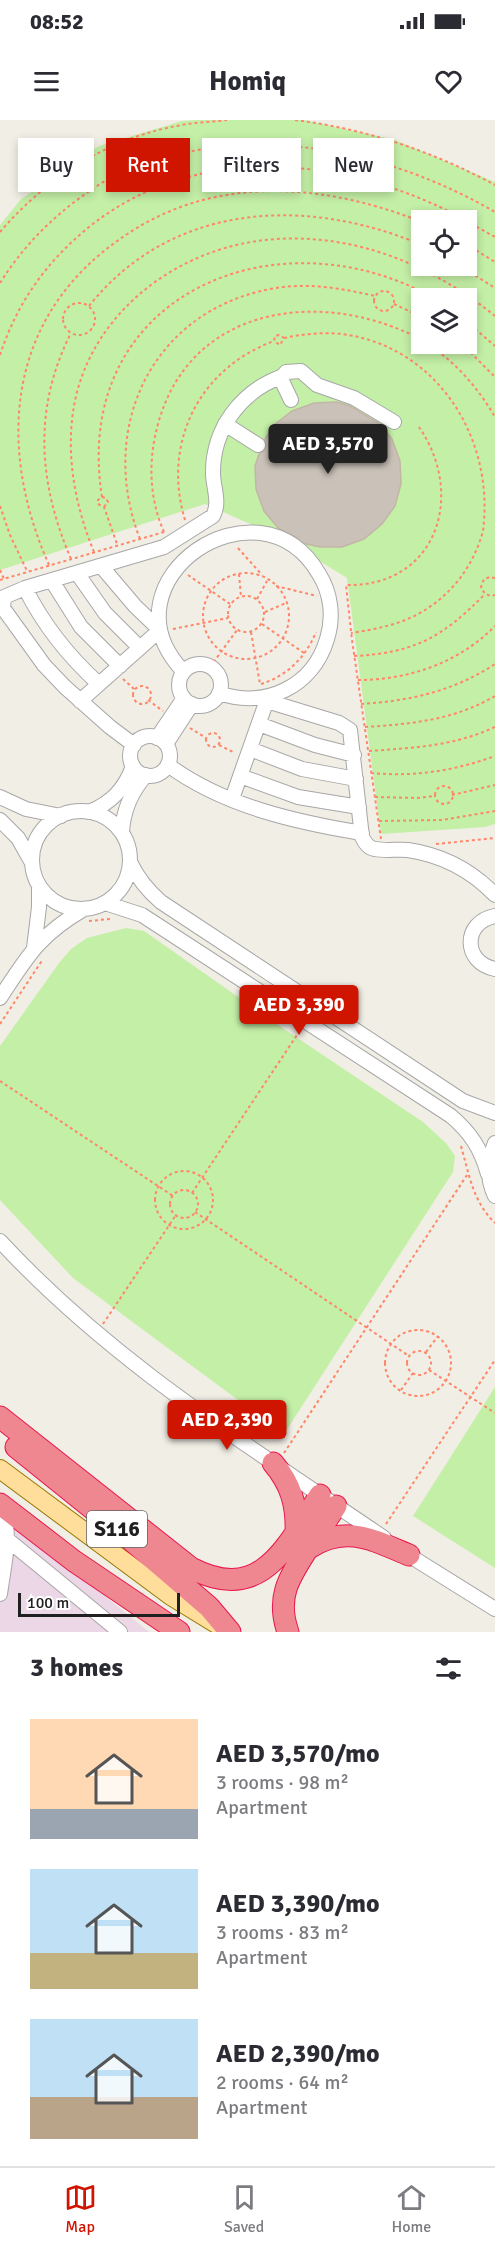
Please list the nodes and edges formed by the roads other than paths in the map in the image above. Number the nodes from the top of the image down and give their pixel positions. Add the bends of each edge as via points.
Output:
1 (282, 376) junction
2 (291, 400) dead end
3 (394, 422) dead end
4 (225, 424) junction
5 (258, 445) dead end
6 (101, 566) junction
7 (77, 573) junction
8 (52, 580) junction
9 (25, 588) junction
10 (167, 629) junction
11 (140, 648) junction
12 (117, 669) junction
13 (183, 671) junction
14 (99, 684) junction
15 (219, 693) junction
16 (268, 699) junction
17 (80, 701) junction
18 (188, 701) junction
19 (259, 724) junction
20 (161, 741) junction
21 (134, 746) junction
22 (248, 753) junction
23 (354, 755) junction
24 (168, 765) junction
25 (133, 766) junction
26 (146, 776) junction
27 (240, 776) junction
28 (356, 779) junction
29 (0, 797) edge
30 (232, 799) junction
31 (359, 807) junction
32 (89, 812) junction
33 (61, 816) junction
34 (0, 820) edge
35 (122, 833) junction
36 (362, 833) junction
37 (32, 862) junction
38 (130, 862) junction
39 (39, 886) junction
40 (495, 895) edge
41 (105, 903) junction
42 (85, 915) junction
43 (495, 916) edge
44 (39, 952) junction
45 (495, 969) edge
46 (0, 998) edge
47 (495, 1113) edge
48 (495, 1143) edge
49 (488, 1174) junction
50 (495, 1196) edge
51 (0, 1241) edge
52 (0, 1417) edge
53 (0, 1435) edge
54 (278, 1460) junction
55 (0, 1469) edge
56 (0, 1505) edge
57 (323, 1508) junction
58 (8, 1540) junction
59 (302, 1540) junction
60 (409, 1556) junction
61 (0, 1594) edge
62 (495, 1609) edge
63 (170, 1629) edge
64 (229, 1631) edge
65 (120, 1632) edge
66 (288, 1632) edge

1 - 2 street
1 - 3 street via 296,379 314,393 335,391
1 - 4 street via 251,392
4 - 5 street
4 - 6 street via 215,459 217,503 213,516 164,547
6 - 7 street
6 - 10 street via 135,606
7 - 8 street
7 - 11 street via 105,613
8 - 9 street
8 - 12 street via 81,627
9 - 14 street via 62,647
9 - 17 street via 4,597 3,608 44,665
10 - 11 street
10 - 13 street via 168,652
10 - 16 street via 161,602 170,576 201,546 220,537 251,532 292,545 315,567 325,586 330,627 324,648 308,674
11 - 12 street
12 - 14 street
13 - 15 street via 198,664 210,667 219,677
13 - 18 street via 178,685
14 - 17 street
15 - 16 street via 243,699
15 - 18 street via 208,704
16 - 19 street
16 - 23 street via 345,726 352,733
17 - 21 street
18 - 20 street
19 - 22 street
19 - 23 street
20 - 21 street via 142,739
20 - 24 street via 170,752
21 - 25 street
22 - 27 street
22 - 28 street
23 - 28 street
24 - 26 street via 162,773
24 - 30 street
25 - 26 street
25 - 32 street via 114,797
26 - 35 street via 127,805
27 - 30 street
27 - 31 street via 298,797
28 - 31 street
29 - 33 street via 41,814
30 - 36 street via 300,821
31 - 36 street
32 - 33 street
32 - 35 street via 102,816
33 - 37 street via 39,835
34 - 37 street via 18,837
35 - 38 street
36 - 40 street via 364,842 375,849 416,852 457,866
37 - 39 street
38 - 41 street via 123,886
38 - 47 street via 138,879 161,902 463,1101
39 - 42 street via 51,899
39 - 44 street
41 - 42 street
41 - 49 street via 142,915 451,1116 475,1141
42 - 44 street via 57,926
43 - 45 street via 480,922 470,940 477,960
44 - 46 street
48 - 49 street
49 - 50 street
51 - 54 street via 111,1346 172,1394
52 - 59 highway via 203,1574 231,1579 256,1574
53 - 64 highway, S116 via 124,1534 219,1616
54 - 57 street
54 - 59 highway via 290,1488
55 - 64 main road via 171,1596
56 - 58 street via 7,1522
56 - 63 highway
57 - 59 highway
57 - 60 street
58 - 61 street
58 - 65 street
59 - 60 highway via 352,1535
59 - 66 highway via 287,1583 283,1610
60 - 62 street

